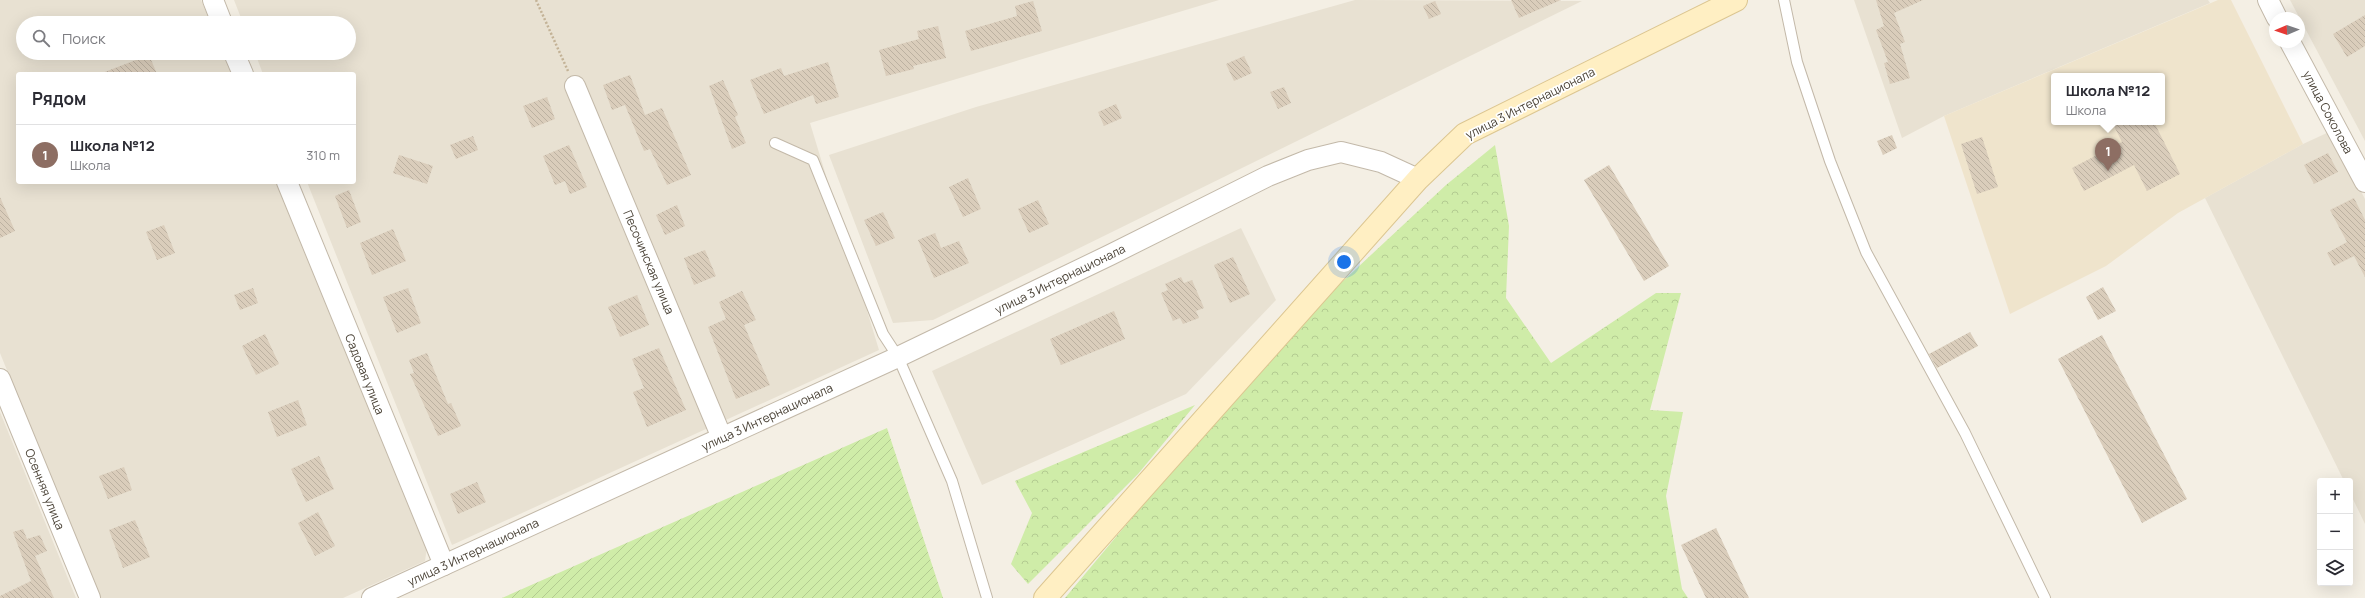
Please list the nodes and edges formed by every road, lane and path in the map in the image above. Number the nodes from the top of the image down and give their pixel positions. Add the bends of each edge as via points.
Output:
1 (213, 0) edge
2 (536, 0) edge
3 (1736, 0) edge
4 (1784, 0) edge
5 (2268, 0) edge
6 (2274, 12) edge
7 (219, 16) edge
8 (2293, 48) edge
9 (237, 60) edge
10 (242, 72) edge
11 (575, 86) joint
12 (775, 143) dead end
13 (1418, 180) junction
14 (2365, 182) edge
15 (288, 184) edge
16 (898, 357) junction
17 (0, 380) edge
18 (722, 438) junction
19 (444, 565) junction
20 (90, 598) edge
21 (372, 598) edge
22 (987, 598) edge
23 (1045, 598) edge
24 (2045, 598) edge

1 - 7 street
2 - 11 path
3 - 13 street, улица 3 Интернационала via 1465,134
4 - 24 lane via 1797,62 1830,161 1866,252 1965,433
5 - 6 street
8 - 14 street, улица Соколова
9 - 10 street
11 - 18 street, Песочинская улица
12 - 16 lane via 812,160 883,334
13 - 16 street, улица 3 Интернационала via 1381,162 1341,152 1308,160 1268,176
13 - 23 street
15 - 19 street, Садовая улица
16 - 18 street, улица 3 Интернационала
16 - 22 lane via 952,481
17 - 20 street, Осенняя улица
18 - 19 street, улица 3 Интернационала
19 - 21 street, улица 3 Интернационала

